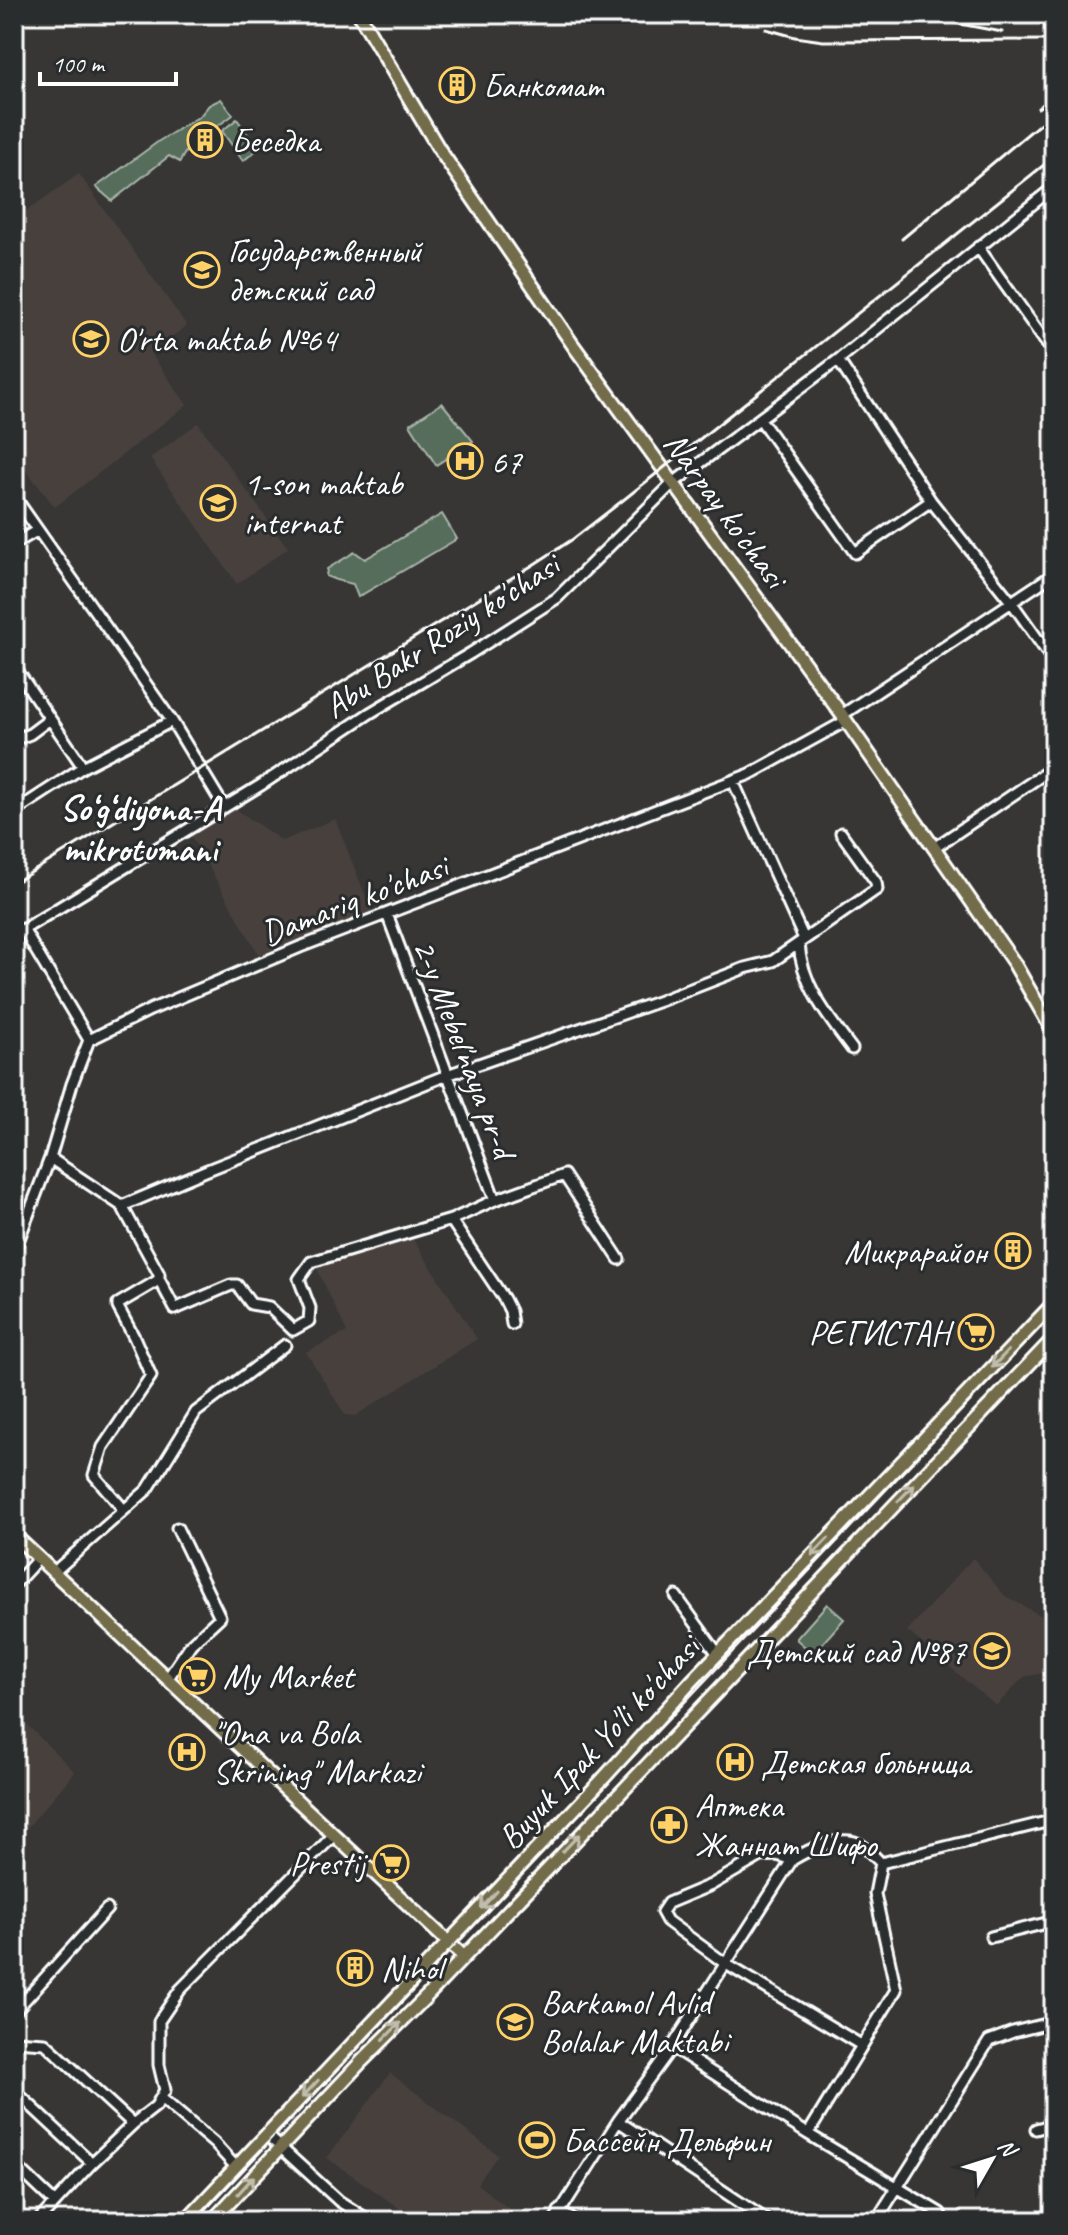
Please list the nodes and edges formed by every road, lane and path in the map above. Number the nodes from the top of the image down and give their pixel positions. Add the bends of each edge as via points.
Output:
1 (359, 14) edge
2 (1053, 192) edge
3 (978, 247) junction
4 (1054, 354) edge
5 (838, 360) junction
6 (760, 419) junction
7 (672, 484) junction
8 (14, 496) edge
9 (931, 501) junction
10 (38, 530) junction
11 (14, 544) edge
12 (1054, 574) edge
13 (1012, 603) junction
14 (1054, 662) edge
15 (16, 673) edge
16 (844, 718) junction
17 (50, 719) junction
18 (172, 721) junction
19 (14, 733) edge
20 (83, 767) junction
21 (1054, 767) edge
22 (733, 781) junction
23 (224, 807) junction
24 (14, 812) edge
25 (841, 833) dead end
26 (934, 848) junction
27 (387, 914) junction
28 (19, 932) edge
29 (802, 941) junction
30 (1054, 1033) edge
31 (89, 1040) junction
32 (852, 1049) dead end
33 (447, 1075) junction
34 (50, 1158) junction
35 (495, 1200) junction
36 (122, 1206) junction
37 (451, 1220) junction
38 (17, 1235) edge
39 (14, 1252) edge
40 (619, 1259) dead end
41 (159, 1279) junction
42 (1054, 1303) edge
43 (512, 1324) dead end
44 (1054, 1338) edge
45 (285, 1345) dead end
46 (124, 1510) junction
47 (177, 1528) dead end
48 (14, 1535) edge
49 (39, 1558) junction
50 (54, 1572) junction
51 (14, 1585) edge
52 (676, 1596) dead end
53 (718, 1654) junction
54 (168, 1678) junction
55 (1054, 1820) edge
56 (334, 1835) junction
57 (792, 1860) junction
58 (881, 1863) junction
59 (107, 1909) dead end
60 (1054, 1921) edge
61 (991, 1937) dead end
62 (449, 1942) junction
63 (463, 1956) junction
64 (726, 1964) junction
65 (14, 2012) edge
66 (1054, 2022) edge
67 (14, 2041) edge
68 (861, 2045) junction
69 (672, 2047) junction
70 (14, 2090) edge
71 (161, 2098) junction
72 (618, 2121) junction
73 (133, 2124) junction
74 (1054, 2124) edge
75 (1036, 2129) dead end
76 (808, 2134) junction
77 (267, 2135) junction
78 (280, 2148) junction
79 (92, 2163) junction
80 (14, 2164) edge
81 (236, 2167) junction
82 (898, 2186) junction
83 (55, 2203) junction
84 (559, 2211) junction
85 (1054, 2218) edge
86 (38, 2221) edge
87 (185, 2221) edge
88 (212, 2221) edge
89 (370, 2221) edge
90 (554, 2221) edge
91 (575, 2221) edge
92 (768, 2221) edge
93 (876, 2221) edge
94 (943, 2221) edge
95 (1042, 2221) edge

1 - 7 main road, Narpay ko'chasi via 439,149
2 - 3 street, Abu Bakr Roziy ko'chasi
3 - 4 street
3 - 5 street, Abu Bakr Roziy ko'chasi
5 - 6 street, Abu Bakr Roziy ko'chasi
5 - 9 street
6 - 7 street, Abu Bakr Roziy ko'chasi
6 - 9 street via 855,553
7 - 16 main road, Narpay ko'chasi
7 - 23 street, Abu Bakr Roziy ko'chasi via 557,598
8 - 10 street
9 - 13 street
10 - 11 street
10 - 18 street
12 - 13 street, Damariq ko'chasi
13 - 14 street
13 - 16 street, Damariq ko'chasi
15 - 17 street
16 - 22 street, Damariq ko'chasi
16 - 26 main road, Narpay ko'chasi
17 - 19 street via 30,734
17 - 20 street
18 - 20 street
18 - 23 street
20 - 24 street
21 - 26 street
22 - 27 street, Damariq ko'chasi
22 - 29 street
23 - 28 street, Abu Bakr Roziy ko'chasi
25 - 29 street via 877,889
26 - 30 main road, Narpay ko'chasi via 1014,963
27 - 31 street, Damariq ko'chasi
27 - 33 street, 2-y Mebel'naya pr-d
28 - 31 street
29 - 32 street via 804,975
29 - 33 street via 773,961
31 - 34 street
33 - 35 street, 2-y Mebel'naya pr-d
33 - 36 street
34 - 36 street
34 - 38 street
35 - 37 street
35 - 40 street via 564,1175
36 - 41 street
37 - 41 street via 311,1262 299,1279 309,1321 293,1330 269,1307 251,1304 237,1285 175,1309
37 - 43 street via 504,1299
38 - 39 street
41 - 46 street via 118,1304 151,1376 103,1447 94,1475
42 -> 53 main road, Buyuk Ipak Yo'li ko'chasi
63 -> 44 main road, Buyuk Ipak Yo'li ko'chasi
45 - 46 street via 196,1412 148,1489
46 - 50 street
47 - 54 street via 220,1617 191,1644
48 - 49 main road
49 - 50 main road
49 - 51 street
50 - 54 main road
52 - 53 street
53 -> 62 main road, Buyuk Ipak Yo'li ko'chasi
54 - 56 main road
55 - 58 street
56 - 62 main road
56 - 71 street via 180,1990 159,2021 165,2090
57 - 58 street via 832,1842 858,1843
57 - 64 street
57 - 64 street via 761,1856 668,1903 662,1912
58 - 68 street via 875,1894 896,1990
59 - 65 street
60 - 61 street
62 - 63 main road
62 -> 77 main road, Buyuk Ipak Yo'li ko'chasi
78 -> 63 main road, Buyuk Ipak Yo'li ko'chasi
64 - 68 street
64 - 69 street
66 - 82 street via 989,2041
67 - 73 street via 45,2043
68 - 76 street
69 - 72 street
69 - 76 street
70 - 79 street
71 - 73 street
71 - 81 street
72 - 84 street
72 - 92 street
73 - 79 street
74 - 75 street
76 - 82 street
77 - 78 street
77 - 81 main road, Buyuk Ipak Yo'li ko'chasi
88 -> 78 main road, Buyuk Ipak Yo'li ko'chasi
78 - 89 street
79 - 83 street
80 - 83 street
81 - 87 main road, Buyuk Ipak Yo'li ko'chasi
82 - 93 street
82 - 94 street via 940,2213
83 - 86 street
84 - 90 street
84 - 91 street
85 - 95 street

